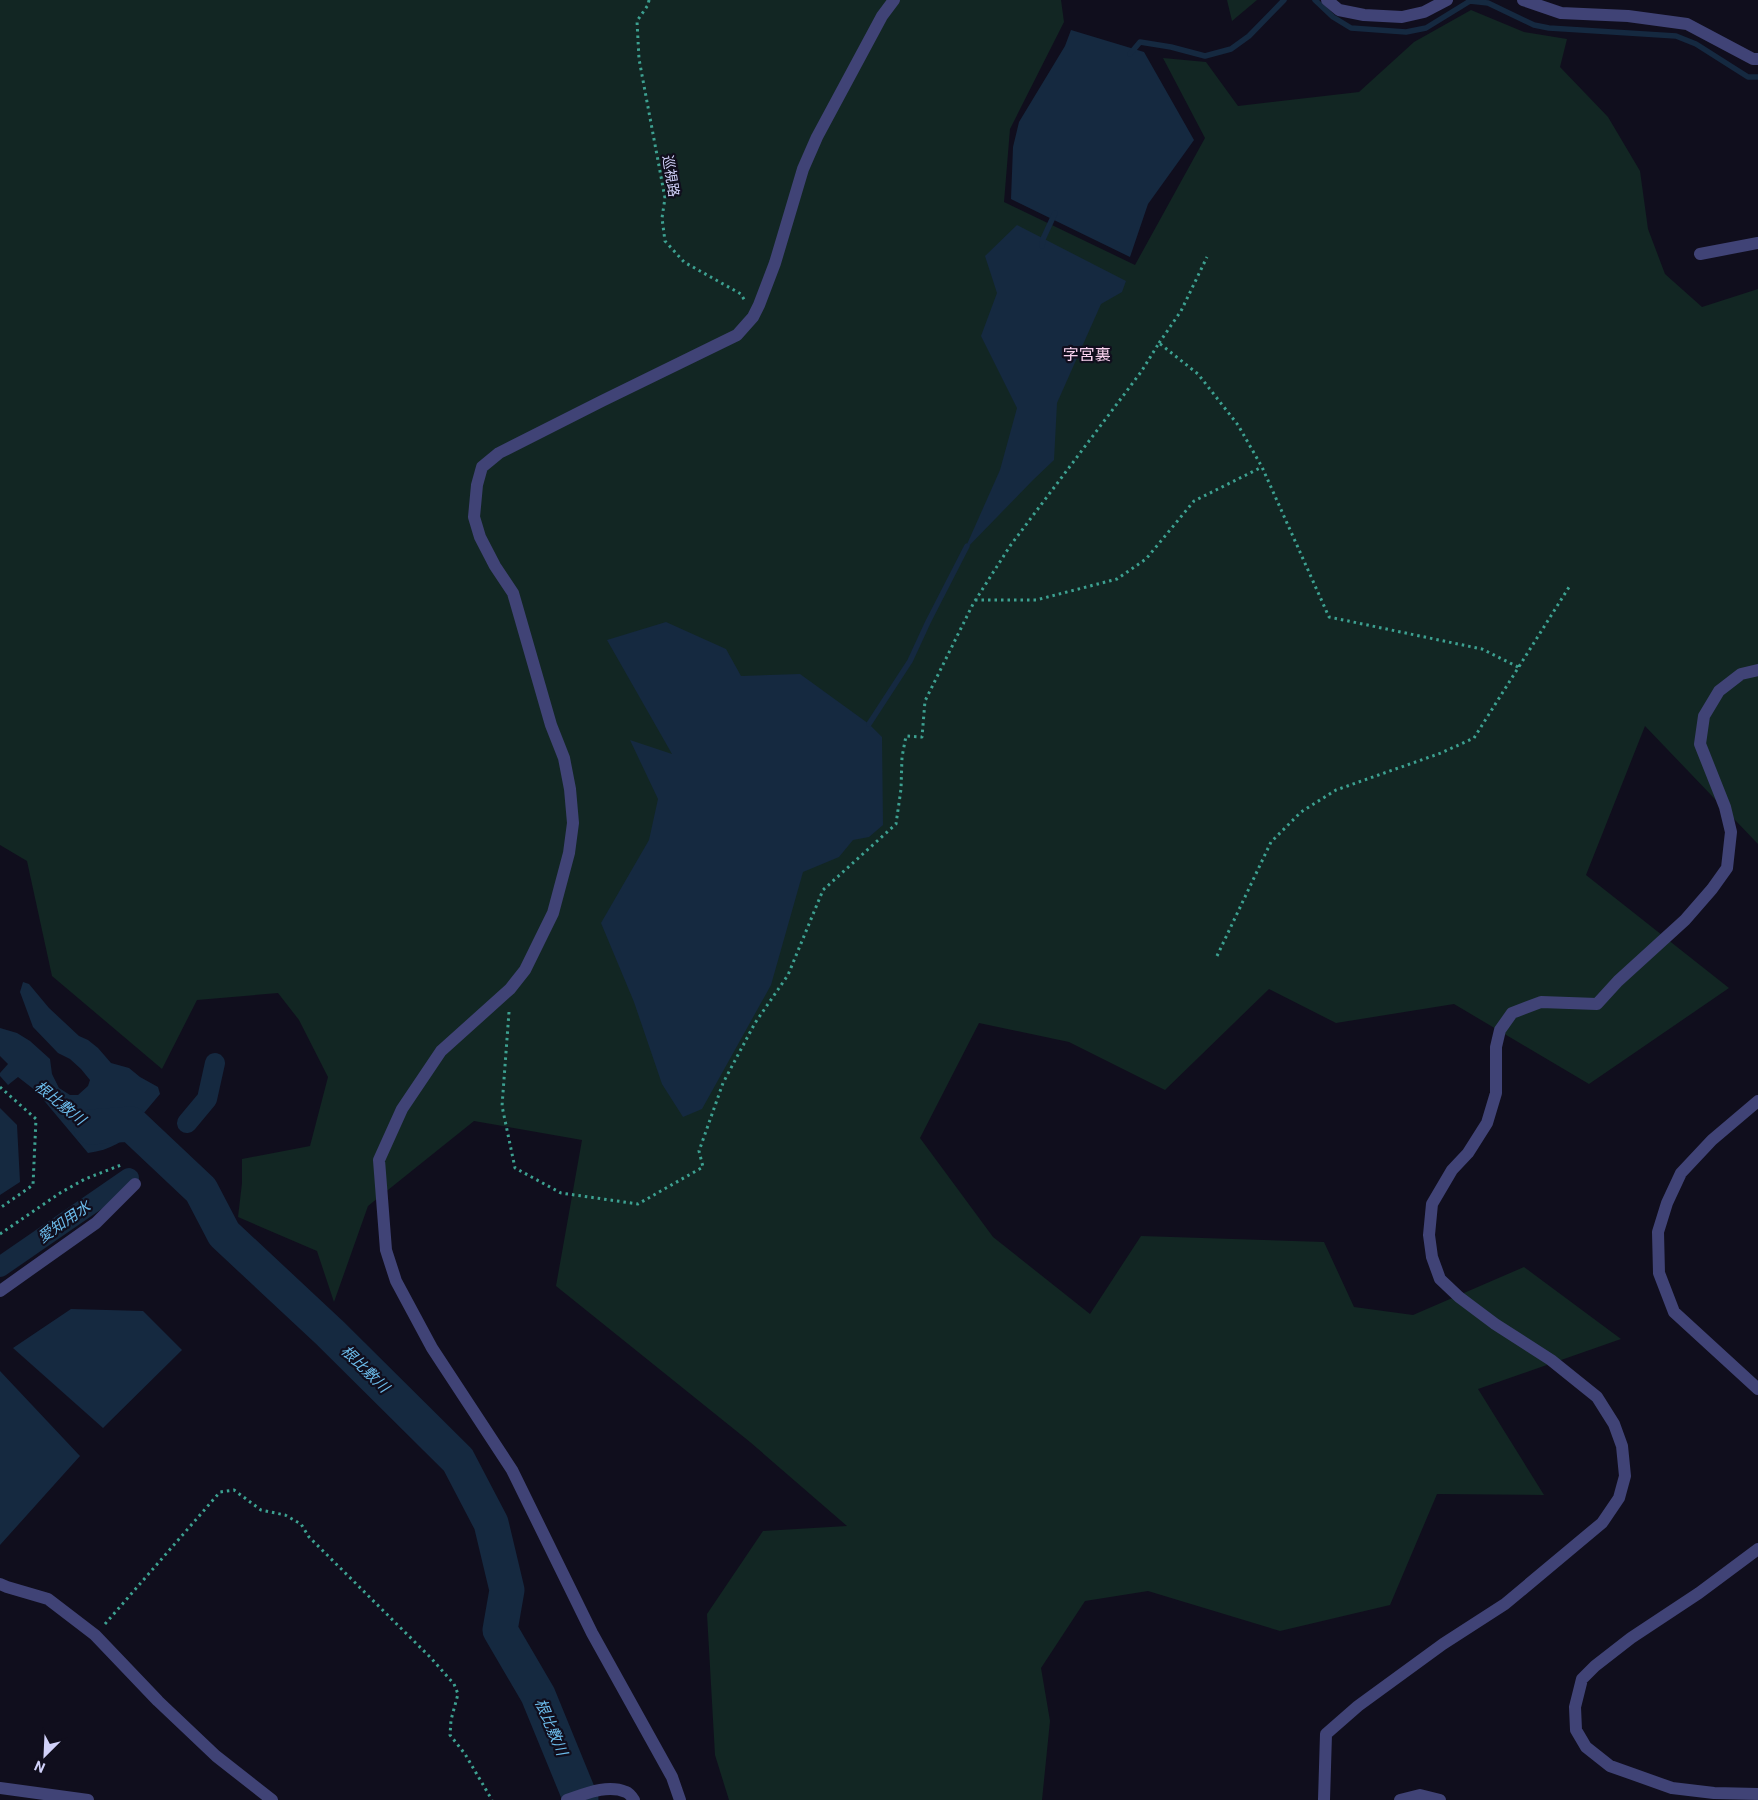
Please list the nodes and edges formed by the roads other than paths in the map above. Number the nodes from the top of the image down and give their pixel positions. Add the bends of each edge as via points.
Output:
1 (894, 0) edge
2 (1327, 0) edge
3 (1447, 0) edge
4 (1523, 0) edge
5 (1758, 59) edge
6 (1758, 243) edge
7 (1700, 254) dead end
8 (1758, 670) edge
9 (1758, 1101) edge
10 (135, 1184) dead end
11 (0, 1291) edge
12 (1758, 1389) edge
13 (1758, 1549) edge
14 (0, 1584) edge
15 (0, 1788) edge
16 (1758, 1794) edge
17 (88, 1800) edge
18 (272, 1800) edge
19 (568, 1800) edge
20 (634, 1800) edge
21 (680, 1800) edge
22 (1324, 1800) edge
23 (1400, 1800) edge
24 (1440, 1800) edge

1 - 21 street via 882,16 817,137 804,168 775,263 753,317 737,335 500,453 482,467 474,516 480,537 513,593 551,725 564,758 573,824 569,853 553,913 525,970 510,988 441,1051 402,1108 379,1160 386,1250 396,1281 432,1348 512,1470 592,1633 672,1777
2 - 3 street via 1338,10 1402,17 1424,12
4 - 5 street via 1561,13 1628,16 1687,24
6 - 7 street
8 - 22 street via 1741,674 1719,691 1704,716 1700,744 1731,832 1727,868 1685,920 1597,1004 1541,1002 1512,1013 1500,1030 1496,1047 1496,1093 1487,1123 1468,1153 1452,1170 1432,1204 1429,1235 1440,1279 1487,1318 1551,1360 1597,1397 1614,1424 1622,1446 1625,1476 1619,1498 1602,1524 1505,1604 1381,1689 1326,1734
9 - 12 street via 1712,1140 1681,1173 1658,1232 1660,1273 1674,1312
10 - 11 street via 96,1223
13 - 16 street via 1595,1666 1582,1680 1576,1707 1576,1730 1586,1747 1610,1766 1672,1788
14 - 18 street via 48,1599 95,1635 216,1756
15 - 17 street
19 - 20 street via 607,1789 627,1792
23 - 24 street via 1420,1795

